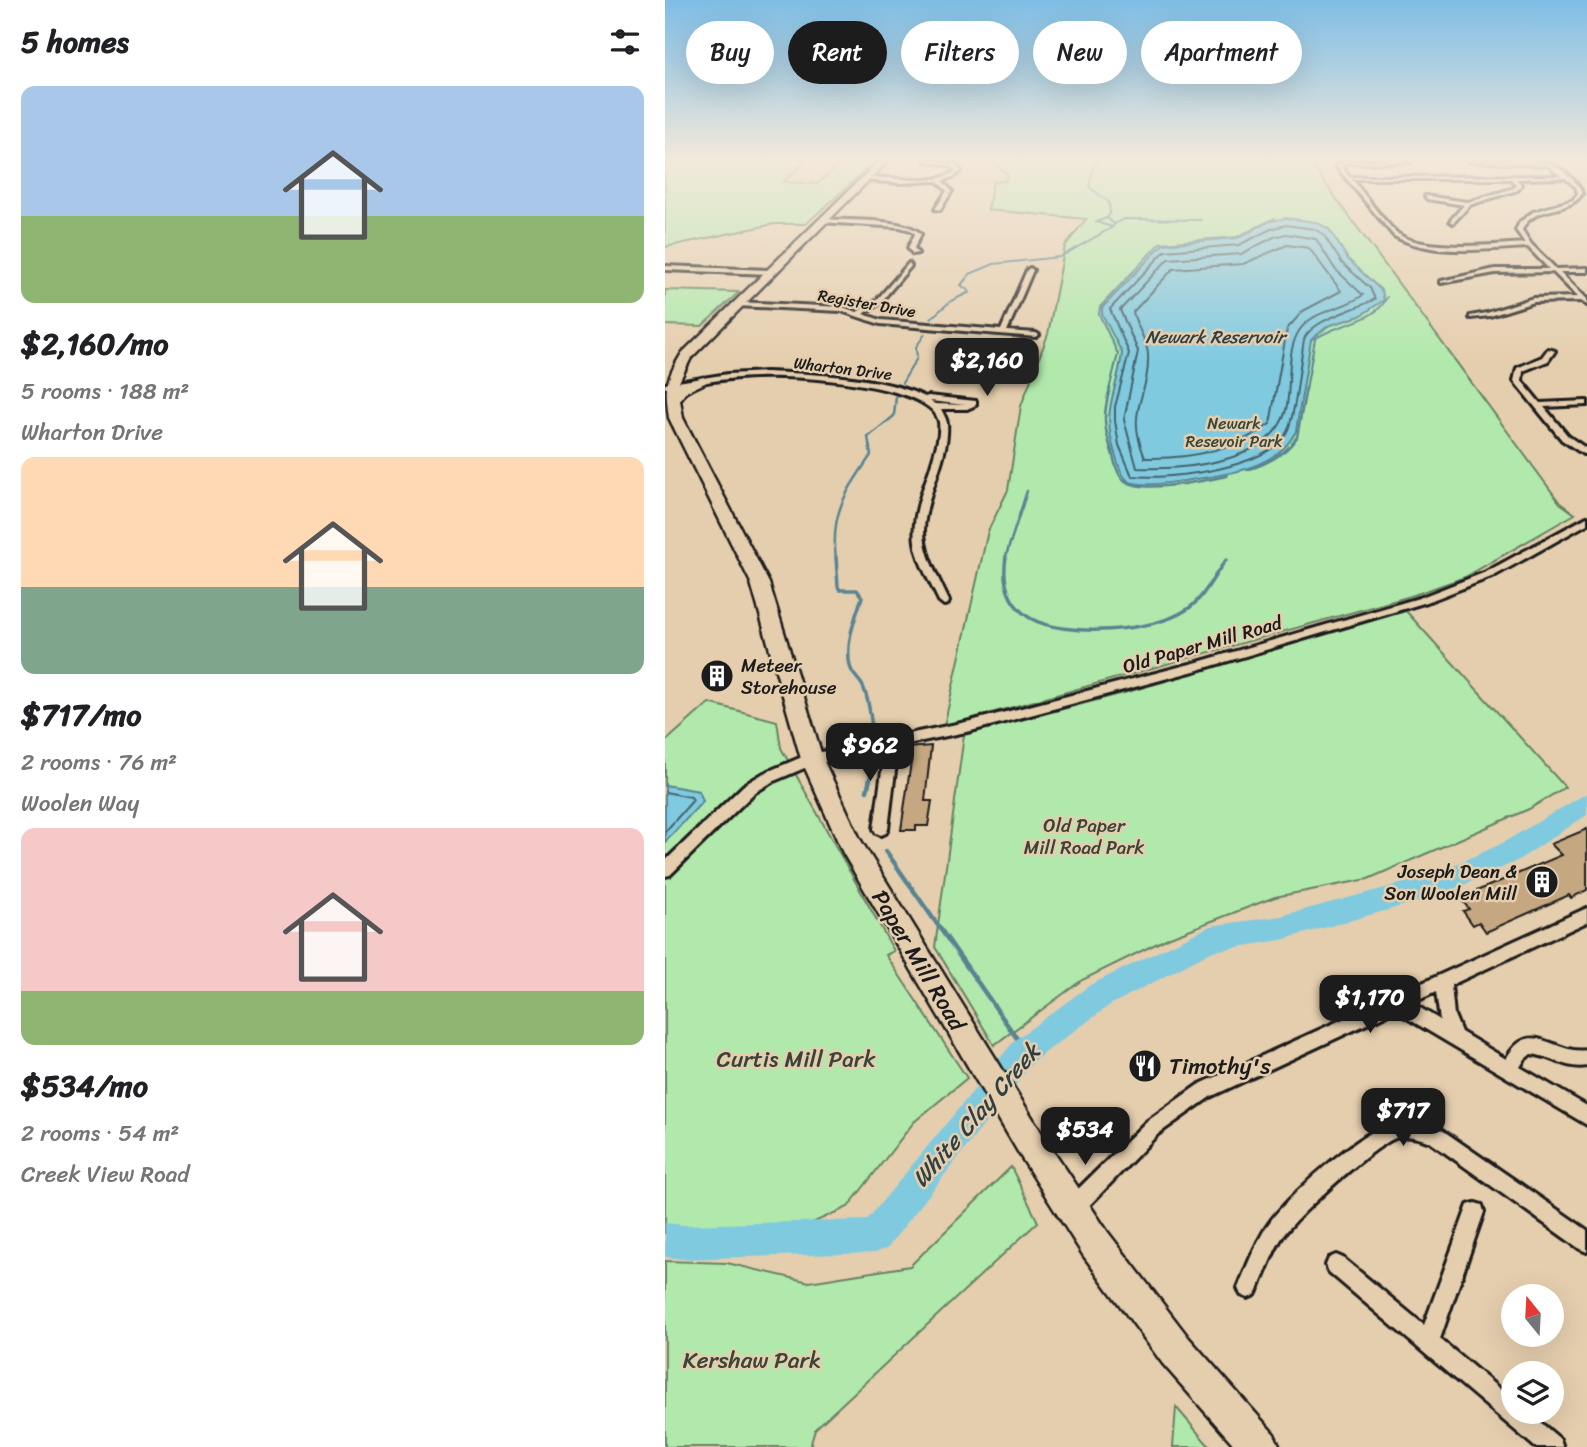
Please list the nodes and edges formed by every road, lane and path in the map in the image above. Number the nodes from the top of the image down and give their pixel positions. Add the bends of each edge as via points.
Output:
1 (816, 227) edge
2 (907, 227) edge
3 (1389, 227) edge
4 (1521, 227) edge
5 (1529, 246) junction
6 (915, 253) dead end
7 (909, 265) dead end
8 (665, 268) edge
9 (1030, 270) dead end
10 (1554, 270) junction
11 (1587, 270) edge
12 (769, 272) junction
13 (1443, 282) dead end
14 (1585, 301) edge
15 (734, 306) junction
16 (857, 314) junction
17 (1472, 317) dead end
18 (1003, 333) junction
19 (1036, 335) dead end
20 (1551, 351) dead end
21 (669, 381) edge
22 (703, 381) junction
23 (921, 396) junction
24 (1587, 402) edge
25 (1538, 405) junction
26 (935, 406) junction
27 (671, 409) edge
28 (1586, 452) edge
29 (1587, 520) edge
30 (944, 601) dead end
31 (892, 742) junction
32 (812, 759) junction
33 (881, 829) dead end
34 (665, 870) edge
35 (1587, 915) edge
36 (1443, 982) junction
37 (1396, 1003) junction
38 (1455, 1038) junction
39 (1587, 1058) edge
40 (1510, 1069) junction
41 (1587, 1116) edge
42 (1072, 1208) junction
43 (1475, 1212) dead end
44 (1587, 1242) edge
45 (1336, 1265) dead end
46 (1248, 1289) dead end
47 (1428, 1342) junction
48 (1261, 1447) edge
49 (1552, 1447) edge

1 - 12 main road
2 - 6 street via 918,234 911,248
3 - 5 street via 1405,241 1430,246
4 - 5 street via 1520,233
5 - 10 street
7 - 16 street via 877,303
8 - 12 street
9 - 18 street
10 - 11 street
10 - 13 street via 1495,271
10 - 14 street
12 - 15 main road
14 - 17 street via 1533,300
15 - 16 street, Register Drive
15 - 21 main road via 679,356
16 - 18 street, Register Drive via 880,323
18 - 19 street, Register Drive
20 - 25 street via 1550,357 1517,374
21 - 22 main road
21 - 27 main road, Paper Mill Road
22 - 23 street, Wharton Drive via 764,374 888,387
22 - 27 main road via 681,389
23 - 26 street, Wharton Drive
23 - 26 street via 973,402 967,407
24 - 25 street
25 - 28 street via 1565,438
26 - 30 street via 944,423 920,540
27 - 32 main road, Paper Mill Road via 760,583
29 - 31 street, Old Paper Mill Road via 1490,574 1423,600 1149,679
31 - 32 street, Old Paper Mill Road
31 - 33 street
32 - 34 street, Old Paper Mill Road via 749,789
32 - 42 main road, Paper Mill Road via 851,846
35 - 36 street
36 - 37 street
36 - 38 street via 1446,1015
37 - 38 street
37 - 42 street via 1186,1102 1152,1128
38 - 40 street
39 - 40 street via 1528,1046
40 - 41 street
42 - 48 main road, Paper Mill Road via 1162,1333
43 - 47 street
44 - 46 street via 1436,1136 1406,1127 1382,1133 1295,1209 1278,1227
45 - 47 street
47 - 49 street

